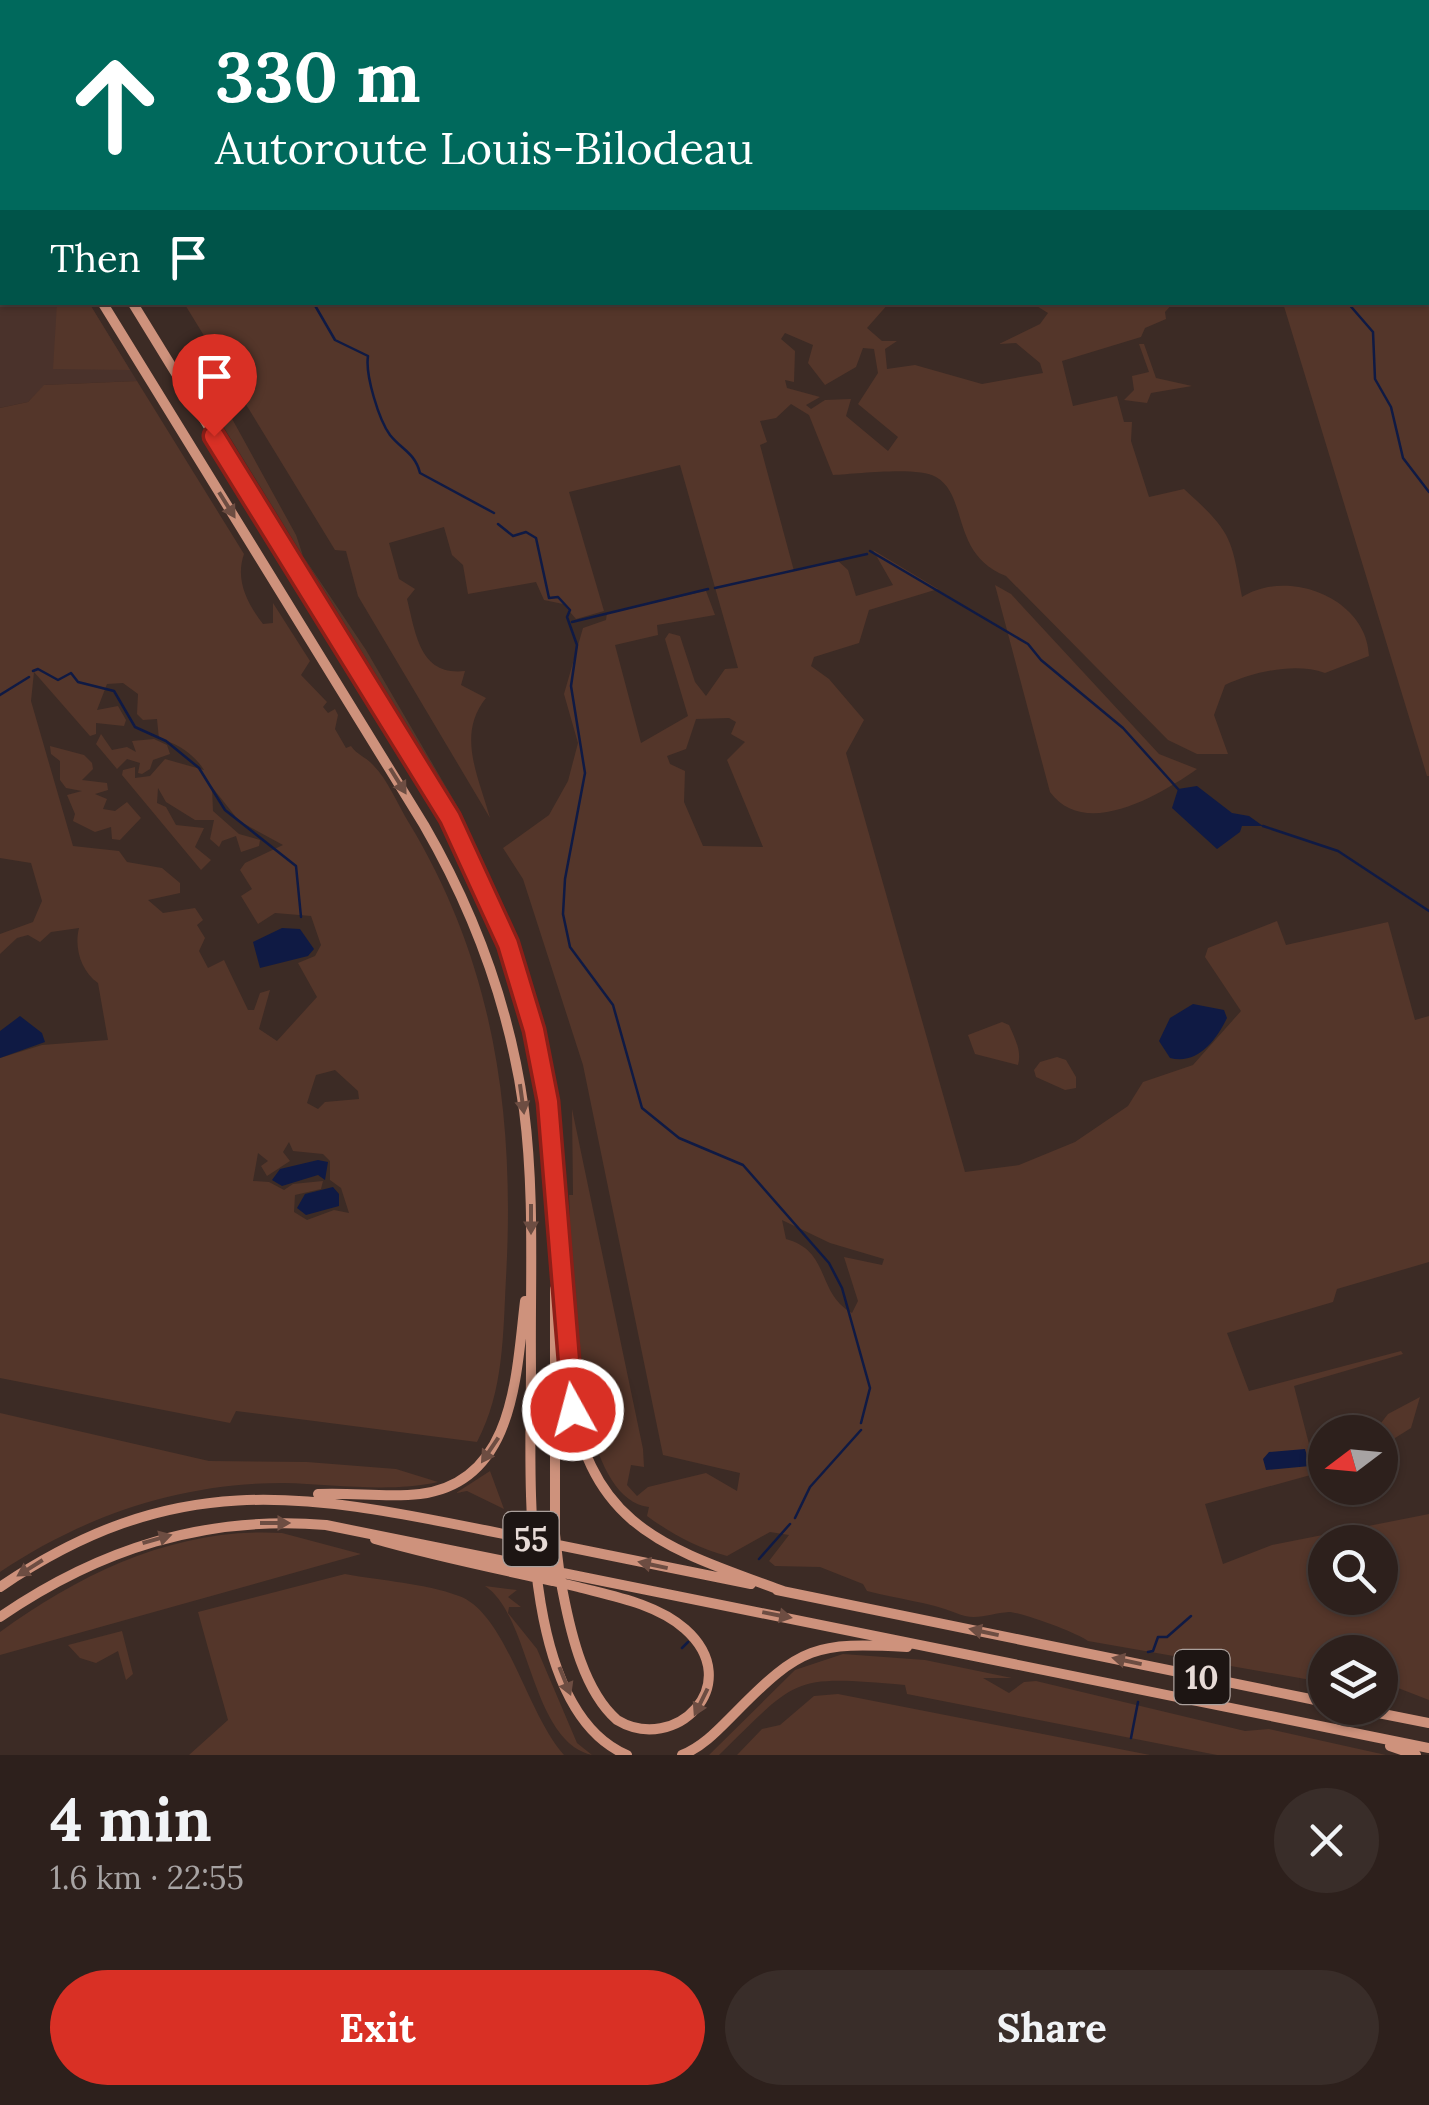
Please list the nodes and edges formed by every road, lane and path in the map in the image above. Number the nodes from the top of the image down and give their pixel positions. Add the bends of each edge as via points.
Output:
1 (104, 305) edge
2 (134, 305) edge
3 (556, 1191) junction
4 (530, 1255) junction
5 (277, 1498) junction
6 (326, 1525) junction
7 (0, 1587) edge
8 (783, 1591) junction
9 (0, 1617) edge
10 (941, 1648) junction
11 (1308, 1699) edge
12 (1398, 1717) edge
13 (1427, 1722) edge
14 (1342, 1731) junction
15 (1429, 1748) edge
16 (627, 1755) edge
17 (682, 1755) edge
18 (1416, 1755) edge

1 -> 4 highway via 421,819 467,907 498,990 518,1073
2 - 3 highway via 478,871 534,1030
6 -> 3 highway via 584,1588 667,1616 691,1635 708,1665 708,1694 693,1718 671,1732 650,1734 612,1716 585,1667 563,1594 554,1523
3 - 8 highway via 570,1390 594,1472 626,1516 657,1541
4 -> 5 highway via 512,1399 500,1436 481,1464 454,1484 426,1493
4 -> 16 highway via 530,1518 537,1588 578,1710 600,1738
5 -> 7 highway, 55 via 194,1505 125,1522 56,1552
8 -> 5 highway, 55 via 372,1507
9 -> 6 highway, 55 via 78,1569 146,1542 234,1525
6 -> 10 highway, 55
11 -> 8 highway, 10
10 - 14 highway, 10
10 - 17 highway via 850,1643 810,1652 782,1668 712,1736
12 - 13 highway
14 - 15 highway, 10
14 - 18 highway

